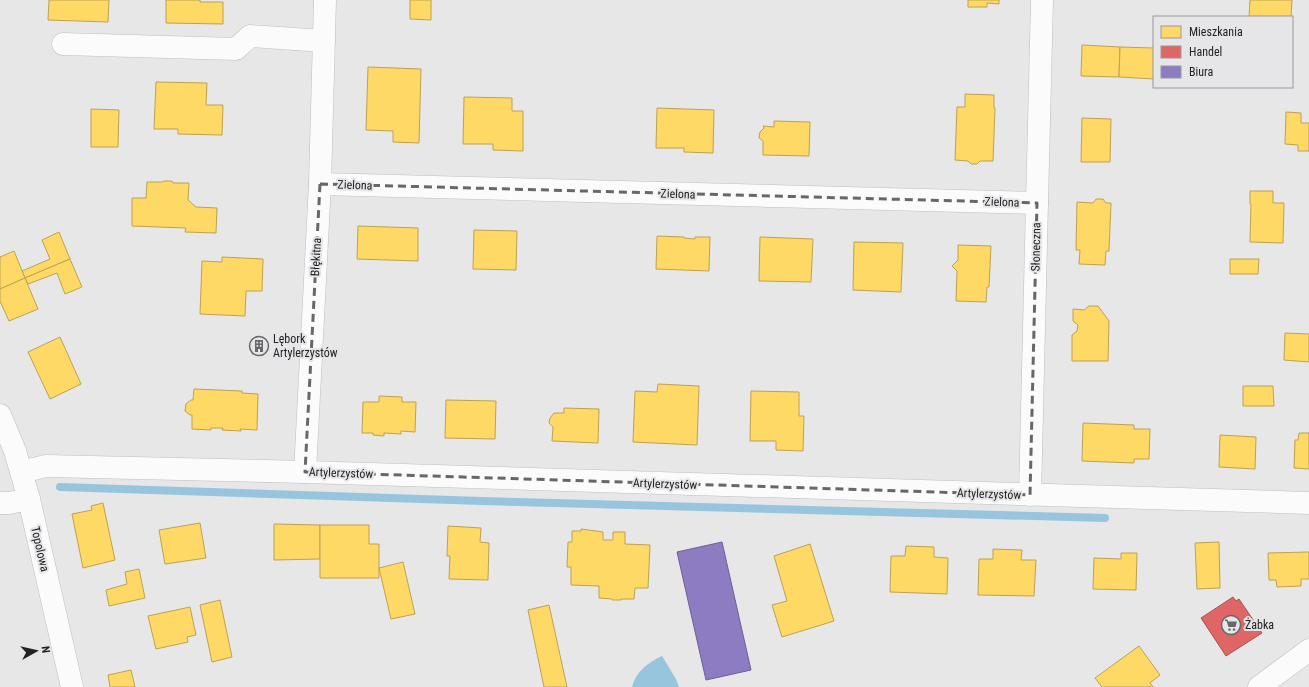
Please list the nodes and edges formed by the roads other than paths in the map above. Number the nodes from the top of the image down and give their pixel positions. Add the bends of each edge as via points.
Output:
1 (325, 0) edge
2 (1042, 0) edge
3 (324, 41) junction
4 (63, 44) dead end
5 (320, 184) junction
6 (1036, 203) junction
7 (0, 415) edge
8 (7, 454) edge
9 (21, 472) junction
10 (305, 472) junction
11 (1030, 495) junction
12 (29, 499) junction
13 (0, 503) edge
14 (1309, 503) edge
15 (1309, 650) edge
16 (72, 687) edge
17 (1259, 687) edge

1 - 3 street, Błękitna
2 - 6 street, Słoneczna
3 - 4 street via 250,36 236,49
3 - 5 street, Błękitna
5 - 6 street, Zielona
5 - 10 street, Błękitna
6 - 11 street, Słoneczna
7 - 8 street, Topolowa
8 - 9 street, Topolowa
9 - 10 street, Artylerzystów via 46,466
9 - 12 street, Topolowa
10 - 11 street, Artylerzystów
11 - 14 street, Artylerzystów
12 - 13 street
12 - 16 street, Topolowa
15 - 17 street

